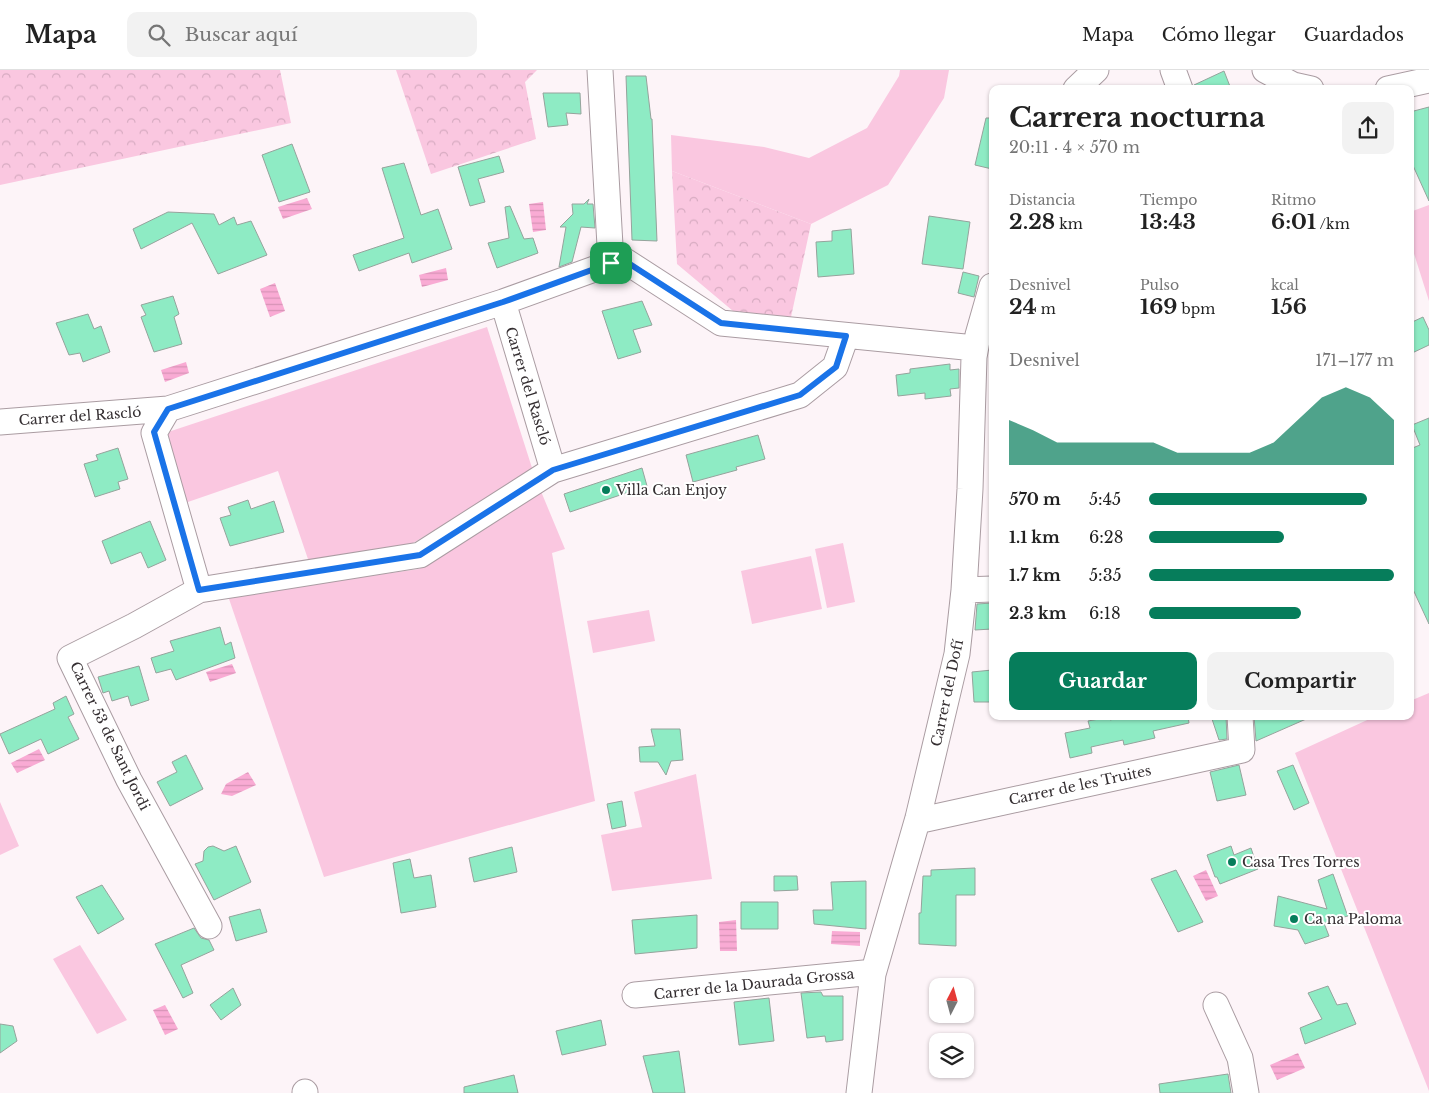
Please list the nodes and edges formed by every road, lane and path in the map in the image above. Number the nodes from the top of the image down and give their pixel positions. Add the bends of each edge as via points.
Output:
1 (600, 70) edge
2 (1096, 70) edge
3 (1173, 70) edge
4 (1269, 78) edge
5 (1424, 81) edge
6 (1080, 85) edge
7 (1179, 85) edge
8 (1293, 85) edge
9 (1406, 85) edge
10 (611, 263) junction
11 (989, 297) edge
12 (503, 302) junction
13 (846, 336) junction
14 (975, 348) junction
15 (168, 409) junction
16 (0, 422) edge
17 (553, 470) junction
18 (989, 589) edge
19 (199, 590) junction
20 (964, 590) junction
21 (1240, 720) edge
22 (918, 818) junction
23 (208, 926) dead end
24 (873, 974) junction
25 (635, 995) dead end
26 (1216, 1004) dead end
27 (859, 1093) edge
28 (1246, 1093) edge

1 - 10 street
2 - 6 street
3 - 7 street
4 - 8 street
5 - 9 street
10 - 12 street, Carrer del Rascló
10 - 13 street, Carrer del Rascló via 622,259 721,323
11 - 14 street, Carrer del Dofí
12 - 15 street, Carrer del Rascló
12 - 17 street, Carrer del Rascló
13 - 14 street, Carrer del Rascló
13 - 17 street via 836,367 800,395
14 - 20 street, Carrer del Dofí
15 - 16 street, Carrer del Rascló
15 - 19 street via 154,432
17 - 19 street via 420,555
18 - 20 street
19 - 23 street, Carrer 53 de Sant Jordi via 70,658 130,780
20 - 22 street, Carrer del Dofí via 955,667
21 - 22 street, Carrer de les Truites via 1242,750 926,819
22 - 24 street, Carrer del Dofí
24 - 25 street, Carrer de la Daurada Grossa
24 - 27 street, Carrer del Dofí
26 - 28 street via 1240,1058

